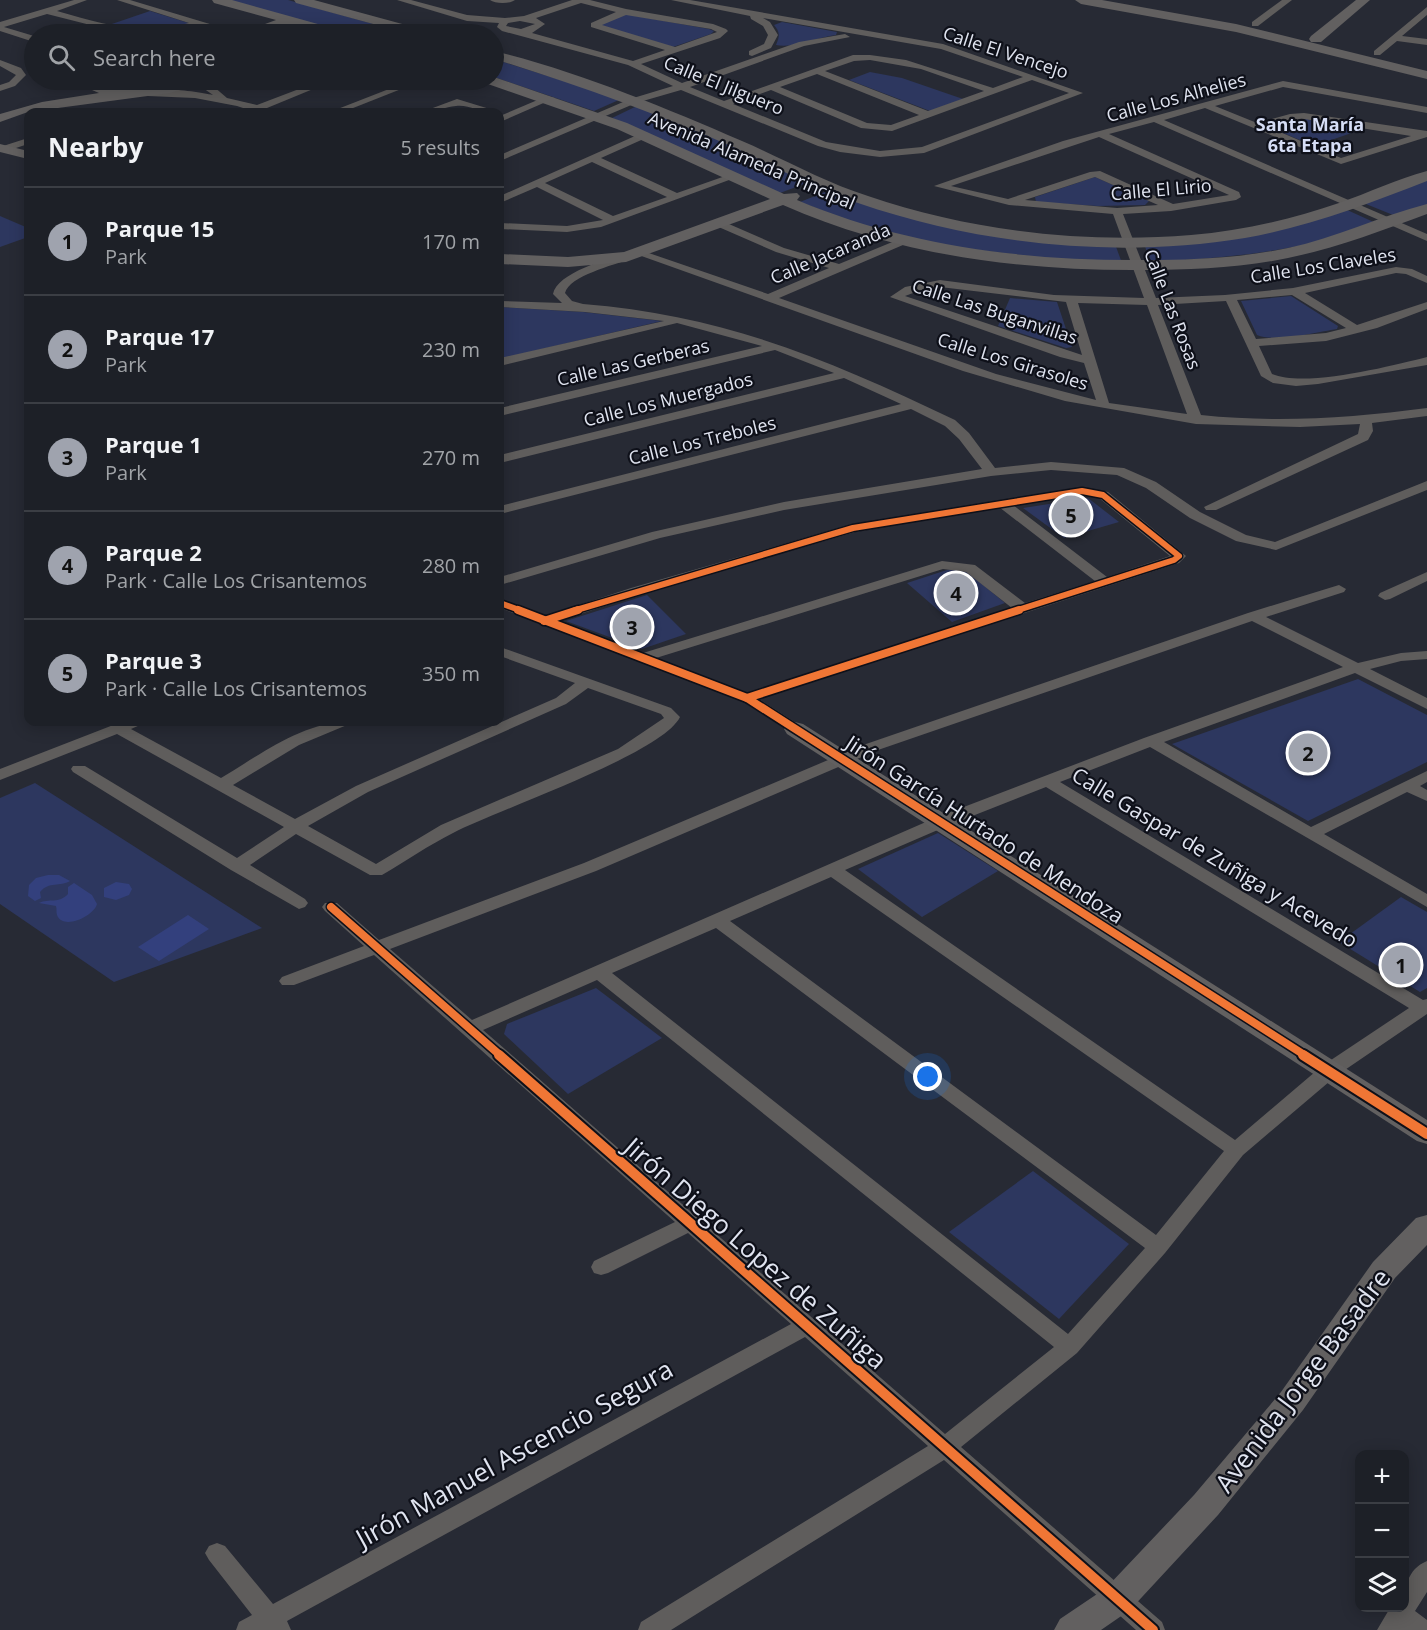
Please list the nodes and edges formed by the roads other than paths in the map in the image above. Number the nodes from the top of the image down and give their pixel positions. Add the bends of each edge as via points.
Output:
1 (83, 0) edge
2 (121, 0) edge
3 (218, 0) edge
4 (300, 0) edge
5 (401, 0) edge
6 (494, 0) edge
7 (511, 0) edge
8 (580, 0) edge
9 (675, 0) edge
10 (1081, 0) edge
11 (1127, 0) edge
12 (1275, 0) edge
13 (1364, 0) edge
14 (1287, 1) edge
15 (1427, 10) edge
16 (48, 11) junction
17 (554, 11) junction
18 (625, 12) junction
19 (745, 14) junction
20 (526, 18) junction
21 (290, 21) junction
22 (198, 23) junction
23 (91, 24) edge
24 (194, 24) edge
25 (202, 24) edge
26 (281, 24) edge
27 (301, 24) edge
28 (387, 24) edge
29 (495, 24) edge
30 (538, 24) junction
31 (1256, 24) junction
32 (504, 26) joint
33 (0, 27) edge
34 (519, 32) junction
35 (24, 35) edge
36 (875, 36) junction
37 (1395, 38) junction
38 (1316, 39) junction
39 (557, 42) junction
40 (1427, 42) edge
41 (768, 46) junction
42 (675, 50) junction
43 (786, 50) junction
44 (1377, 54) junction
45 (504, 58) edge
46 (0, 63) edge
47 (632, 63) junction
48 (1427, 66) edge
49 (817, 71) junction
50 (1427, 75) edge
51 (1032, 77) junction
52 (670, 82) junction
53 (504, 84) edge
54 (683, 87) junction
55 (771, 87) junction
56 (0, 88) edge
57 (74, 90) edge
58 (108, 90) edge
59 (164, 90) edge
60 (212, 90) edge
61 (303, 90) edge
62 (392, 90) edge
63 (993, 91) junction
64 (125, 93) junction
65 (144, 93) junction
66 (1078, 93) joint
67 (550, 98) junction
68 (226, 99) junction
69 (633, 100) junction
70 (727, 104) junction
71 (42, 106) junction
72 (1208, 106) junction
73 (35, 108) edge
74 (257, 108) joint
75 (345, 108) edge
76 (439, 108) edge
77 (477, 108) edge
78 (1427, 110) edge
79 (24, 111) edge
80 (930, 115) junction
81 (504, 116) edge
82 (598, 116) junction
83 (0, 118) edge
84 (1157, 120) junction
85 (1256, 126) junction
86 (1100, 134) junction
87 (1425, 134) edge
88 (644, 135) junction
89 (24, 142) edge
90 (2, 148) edge
91 (24, 154) edge
92 (504, 156) edge
93 (592, 158) junction
94 (735, 176) junction
95 (1427, 176) edge
96 (536, 183) junction
97 (825, 184) junction
98 (939, 186) joint
99 (676, 197) junction
100 (504, 198) edge
101 (784, 199) junction
102 (1009, 202) junction
103 (1350, 204) junction
104 (1171, 208) junction
105 (1427, 209) edge
106 (1117, 211) junction
107 (612, 220) junction
108 (1392, 222) junction
109 (718, 223) junction
110 (504, 226) edge
111 (1427, 238) edge
112 (906, 240) junction
113 (1128, 241) junction
114 (633, 255) junction
115 (504, 260) edge
116 (1137, 266) junction
117 (840, 268) junction
118 (569, 270) junction
119 (1427, 280) edge
120 (560, 288) junction
121 (1294, 291) junction
122 (1230, 297) junction
123 (769, 298) junction
124 (1071, 300) junction
125 (1150, 300) junction
126 (504, 304) edge
127 (516, 304) junction
128 (1427, 305) edge
129 (590, 308) junction
130 (680, 321) junction
131 (1355, 329) junction
132 (1252, 343) junction
133 (774, 346) junction
134 (1089, 360) junction
135 (504, 361) edge
136 (1427, 361) edge
137 (846, 374) junction
138 (913, 405) junction
139 (1104, 406) junction
140 (504, 411) edge
141 (1426, 414) edge
142 (1196, 420) junction
143 (1366, 422) junction
144 (504, 458) edge
145 (991, 472) junction
146 (1426, 486) edge
147 (1002, 503) junction
148 (1210, 507) dead end
149 (504, 509) edge
150 (1427, 576) edge
151 (504, 580) edge
152 (1105, 582) junction
153 (1339, 589) dead end
154 (1385, 596) dead end
155 (504, 605) edge
156 (1023, 609) junction
157 (1253, 616) junction
158 (544, 621) junction
159 (504, 654) edge
160 (1427, 655) edge
161 (643, 658) junction
162 (1356, 668) junction
163 (585, 684) junction
164 (747, 699) junction
165 (1427, 704) edge
166 (123, 726) edge
167 (331, 726) edge
168 (118, 728) junction
169 (795, 729) joint
170 (1150, 741) junction
171 (843, 759) junction
172 (79, 769) dead end
173 (0, 775) edge
174 (1427, 776) edge
175 (1047, 781) junction
176 (221, 785) junction
177 (1407, 786) junction
178 (1427, 796) edge
179 (940, 822) junction
180 (296, 826) junction
181 (1311, 834) junction
182 (237, 866) junction
183 (832, 869) junction
184 (1427, 901) edge
185 (299, 903) dead end
186 (331, 907) dead end
187 (716, 919) junction
188 (378, 948) junction
189 (598, 971) junction
190 (288, 981) dead end
191 (1424, 1007) edge
192 (469, 1029) junction
193 (1329, 1071) junction
194 (1427, 1134) edge
195 (1236, 1150) junction
196 (691, 1223) junction
197 (1427, 1226) edge
198 (1158, 1247) junction
199 (601, 1267) dead end
200 (807, 1326) junction
201 (1069, 1347) junction
202 (945, 1447) junction
203 (217, 1553) dead end
204 (1427, 1572) edge
205 (1118, 1599) junction
206 (1399, 1614) edge
207 (274, 1624) edge
208 (248, 1630) edge
209 (651, 1630) edge
210 (1072, 1630) edge
211 (1153, 1630) edge
212 (1421, 1630) edge

1 - 16 street
2 - 22 street
3 - 21 street
4 - 28 street
5 - 29 street
6 - 7 street
8 - 17 street
8 - 18 street
9 - 19 street, Calle El Vencejo
10 - 50 street via 1214,23
11 - 31 street
12 - 14 street
13 - 38 street
14 - 31 street
15 - 37 street
16 - 23 street
16 - 33 street
17 - 20 street
17 - 30 street
18 - 42 street via 594,25
18 - 42 street via 723,31
19 - 36 street, Calle El Vencejo
19 - 41 street via 760,19 771,29 773,39
20 - 30 street
20 - 32 street
21 - 26 street
21 - 27 street
22 - 24 street
22 - 25 street
30 - 34 street
30 - 39 street, Calle El Jilguero
31 - 38 street
32 - 34 street, Calle El Jilguero
33 - 35 street
34 - 39 street, Calle El Jilguero
36 - 43 street via 825,39
36 - 51 street, Calle El Vencejo via 957,51
37 - 40 street
37 - 44 street
38 - 44 street
39 - 47 street, Calle El Jilguero
41 - 43 street
41 - 52 street
42 - 47 street
43 - 54 street
44 - 48 street
45 - 69 street, Avenida Alameda Principal
46 - 56 street via 21,75
47 - 52 street, Calle El Jilguero
49 - 55 street
49 - 63 street via 864,57 922,67
49 - 80 street
51 - 63 street
51 - 66 street, Calle El Vencejo
52 - 54 street, Calle El Jilguero
52 - 69 street via 637,94
53 - 67 street, Avenida Alameda Principal
54 - 69 street
54 - 70 street, Calle El Jilguero
55 - 70 street
55 - 80 street via 873,128 892,128
57 - 71 street
58 - 64 street
59 - 65 street
60 - 68 street
61 - 74 street
62 - 75 street
63 - 80 street
64 - 65 street
64 - 71 street
65 - 68 street
66 - 70 street, Calle El Jilguero via 945,143 880,154 822,144
67 - 81 street
67 - 82 street, Avenida Alameda Principal
68 - 74 street
69 - 82 street
69 - 97 street, Avenida Alameda Principal
71 - 73 street
72 - 78 street, Calle Los Alhelies via 1283,84
72 - 84 street, Calle Los Alhelies
72 - 85 street
76 - 77 street via 457,102
79 - 83 street
82 - 88 street, Avenida Alameda Principal
82 - 92 street
84 - 86 street, Calle Los Alhelies
84 - 103 street
85 - 87 street via 1304,116
85 - 87 street via 1341,161
86 - 98 street, Calle Los Alhelies
86 - 104 street, Calle El Lirio via 1236,197
88 - 93 street
88 - 94 street, Avenida Alameda Principal
89 - 90 street
90 - 91 street
93 - 96 street
93 - 99 street
94 - 99 street
94 - 101 street, Avenida Alameda Principal
95 - 103 street, Avenida Alameda Principal
96 - 100 street
96 - 107 street
97 - 101 street
97 - 113 street, Avenida Alameda Principal via 878,205 944,224 1025,237
98 - 102 street, Calle El Lirio
99 - 107 street
101 - 109 street
101 - 112 street, Avenida Alameda Principal via 839,221
102 - 104 street via 1100,174
102 - 106 street, Calle El Lirio
103 - 108 street
103 - 113 street, Avenida Alameda Principal via 1296,222 1248,232
104 - 106 street, Calle El Lirio
105 - 108 street, Avenida Alameda Principal
106 - 113 street, Calle Las Rosas
107 - 110 street via 580,229
108 - 111 street
108 - 116 street, Avenida Alameda Principal via 1353,237 1284,254
109 - 114 street
109 - 117 street via 780,250
112 - 116 street, Avenida Alameda Principal via 1028,261
112 - 117 street, Calle Jacaranda
113 - 116 street, Calle Las Rosas
114 - 118 street
114 - 123 street, Calle Los Girasoles
115 - 118 street
116 - 125 street, Calle Las Rosas
117 - 123 street, Calle Jacaranda
118 - 120 street
119 - 121 street, Calle Los Claveles via 1396,270
120 - 127 street via 541,301
120 - 129 street via 559,294 568,303
121 - 122 street, Calle Los Claveles
121 - 131 street
122 - 125 street, Calle Los Claveles
122 - 132 street
123 - 139 street, Calle Los Girasoles via 998,379
124 - 125 street, Calle Las Buganvillas
124 - 134 street
124 - 134 street, Calle Las Buganvillas via 930,283 897,297
125 - 142 street, Calle Las Rosas
126 - 127 street
127 - 129 street
128 - 131 street
129 - 130 street
130 - 133 street
130 - 135 street
131 - 132 street via 1326,337
132 - 136 street via 1267,376 1276,382 1369,374
133 - 137 street
133 - 140 street, Calle Las Gerberas
134 - 139 street
137 - 138 street
137 - 144 street, Calle Los Muergados
138 - 145 street via 950,423
138 - 149 street, Calle Los Treboles
139 - 142 street, Calle Los Girasoles
141 - 143 street, Calle Los Girasoles
142 - 143 street, Calle Los Girasoles via 1278,424
143 - 148 street via 1363,437
145 - 146 street via 1051,466 1119,471 1151,485 1196,515 1241,538 1276,546
145 - 151 street via 784,507 657,535
147 - 152 street
147 - 152 street via 1092,492 1103,495 1179,556
147 - 158 street via 853,528
150 - 154 street
152 - 156 street
153 - 157 street
155 - 158 street, Jirón García Hurtado de Mendoza
156 - 161 street via 970,568 942,565
156 - 164 street
157 - 162 street
157 - 171 street
158 - 161 street, Jirón García Hurtado de Mendoza
159 - 163 street
160 - 162 street
161 - 164 street, Jirón García Hurtado de Mendoza
162 - 165 street
162 - 170 street
163 - 180 street via 561,701 362,789
163 - 180 street via 666,711 672,717 669,723 624,752 447,829 376,871
164 - 169 street, Jirón García Hurtado de Mendoza
166 - 168 street
167 - 176 street via 293,742
168 - 173 street
168 - 176 street
169 - 171 street, Jirón García Hurtado de Mendoza
170 - 175 street
170 - 181 street
171 - 179 street, Jirón García Hurtado de Mendoza
171 - 188 street via 590,867
172 - 182 street
174 - 177 street
175 - 179 street
175 - 191 street, Calle Gaspar de Zuñiga y Acevedo
176 - 180 street
177 - 178 street
177 - 181 street
179 - 183 street
179 - 193 street, Jirón García Hurtado de Mendoza
180 - 182 street
181 - 184 street
182 - 185 street
183 - 187 street
183 - 195 street
186 - 188 street, Jirón Diego Lopez de Zuñiga
187 - 189 street
187 - 198 street
188 - 190 street
188 - 192 street, Jirón Diego Lopez de Zuñiga
189 - 192 street
189 - 201 street
191 - 193 street
192 - 196 street, Jirón Diego Lopez de Zuñiga
193 - 194 street, Jirón García Hurtado de Mendoza
193 - 195 street
195 - 198 street
196 - 199 street
196 - 200 street, Jirón Diego Lopez de Zuñiga
197 - 205 street, Avenida Jorge Basadre via 1384,1270 1292,1401 1206,1505
198 - 201 street
200 - 202 street, Jirón Diego Lopez de Zuñiga
200 - 207 street, Jirón Manuel Ascencio Segura
201 - 202 street
202 - 205 street, Jirón Diego Lopez de Zuñiga
202 - 209 street
203 - 207 street
204 - 206 street
205 - 210 street, Avenida Jorge Basadre
205 - 211 street, Jirón Diego Lopez de Zuñiga
206 - 212 street
207 - 208 street, Jirón Manuel Ascencio Segura

